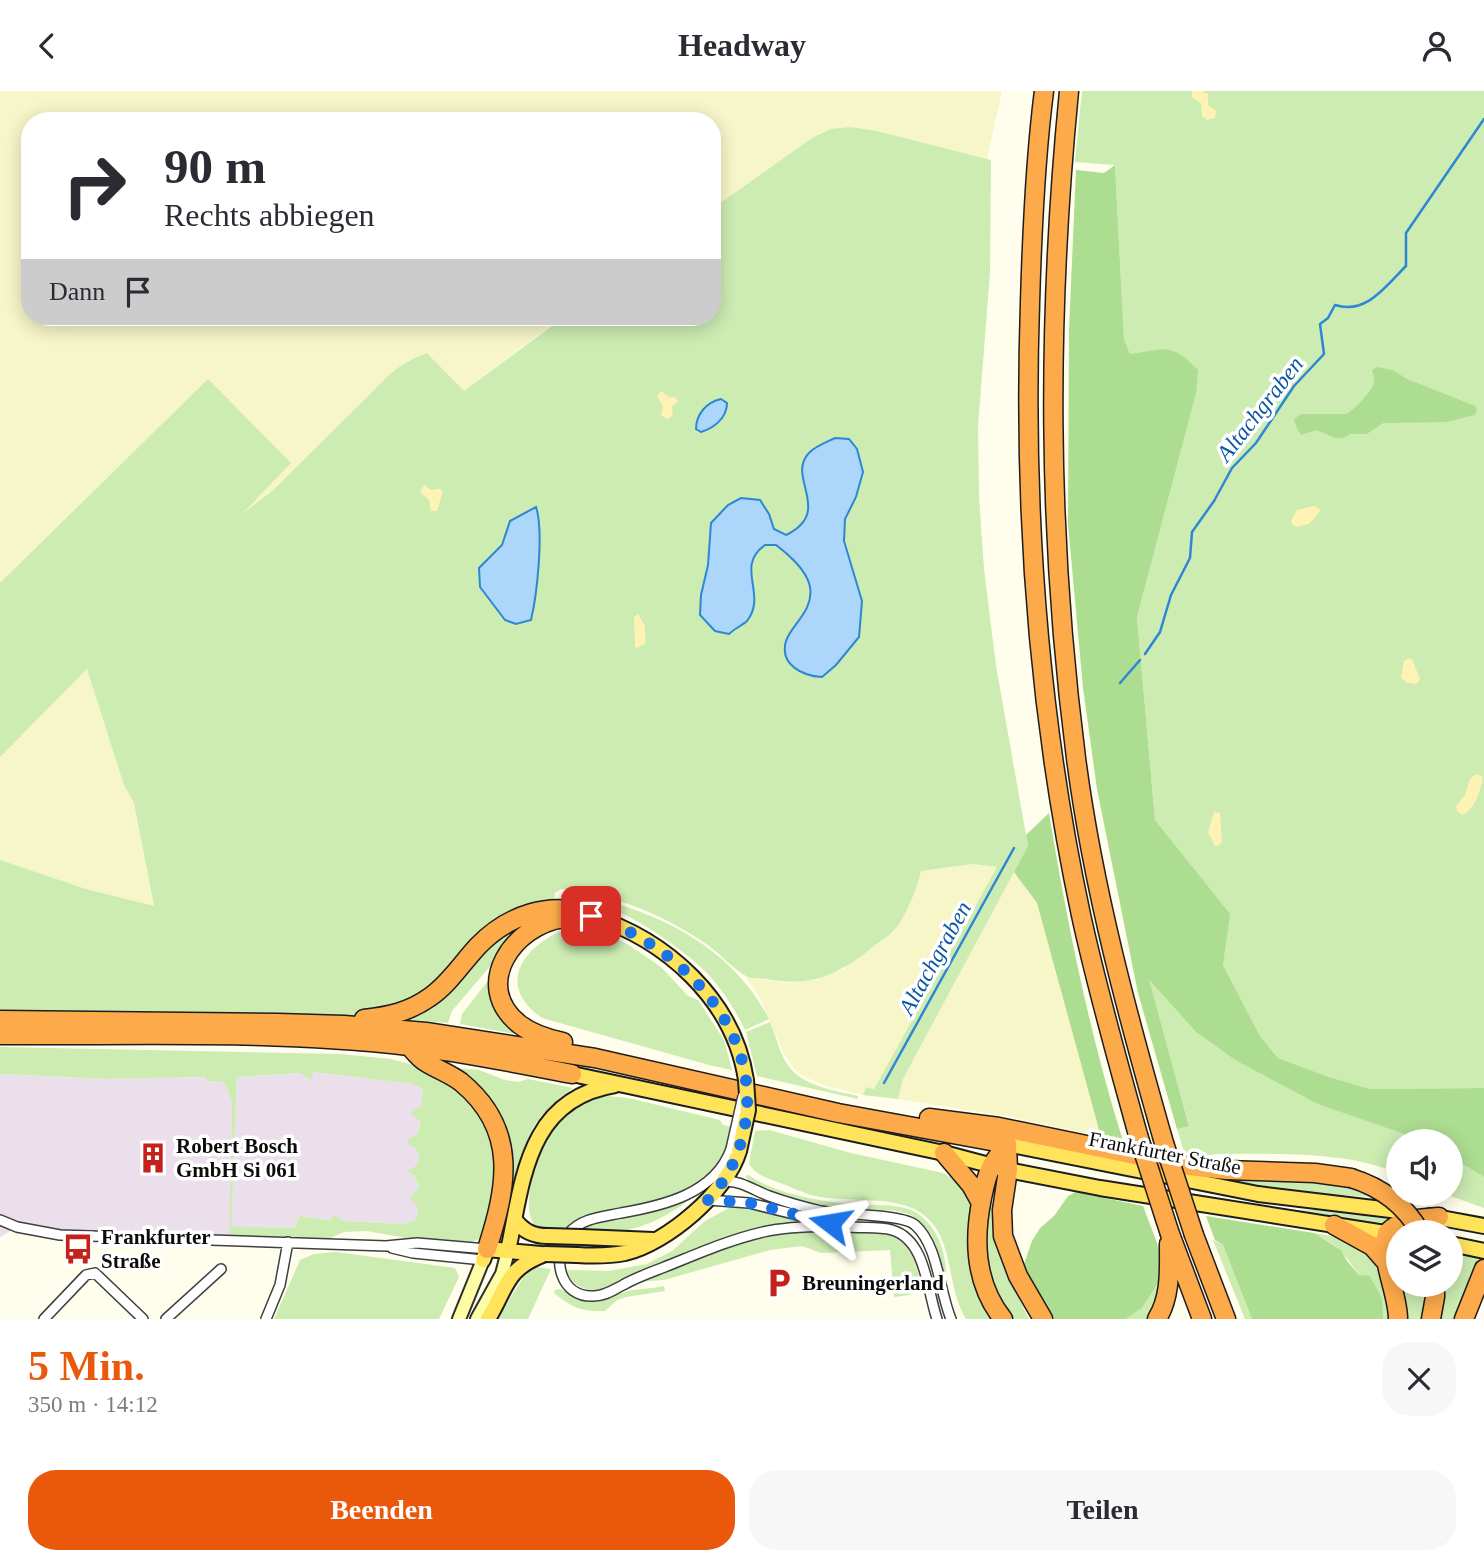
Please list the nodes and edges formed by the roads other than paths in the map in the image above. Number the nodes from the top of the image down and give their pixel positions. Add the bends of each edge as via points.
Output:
1 (1044, 91) edge
2 (1069, 91) edge
3 (591, 916) junction
4 (0, 1020) edge
5 (344, 1025) junction
6 (0, 1035) edge
7 (408, 1046) junction
8 (596, 1058) junction
9 (572, 1074) joint
10 (622, 1084) junction
11 (760, 1094) junction
12 (1007, 1144) junction
13 (944, 1153) junction
14 (735, 1155) junction
15 (1000, 1167) junction
16 (731, 1182) junction
17 (708, 1200) junction
18 (981, 1203) junction
19 (1438, 1217) junction
20 (0, 1220) edge
21 (515, 1220) junction
22 (1408, 1220) edge
23 (1412, 1220) edge
24 (1334, 1225) junction
25 (1484, 1226) edge
26 (848, 1227) junction
27 (1386, 1233) edge
28 (1170, 1234) junction
29 (654, 1240) junction
30 (288, 1242) junction
31 (1463, 1247) edge
32 (508, 1251) junction
33 (1484, 1251) edge
34 (545, 1254) junction
35 (485, 1255) junction
36 (1386, 1264) edge
37 (221, 1269) dead end
38 (1484, 1269) edge
39 (1396, 1297) edge
40 (1435, 1297) edge
41 (44, 1319) edge
42 (143, 1319) edge
43 (166, 1319) edge
44 (266, 1319) edge
45 (458, 1319) edge
46 (477, 1319) edge
47 (488, 1319) edge
48 (937, 1319) edge
49 (951, 1319) edge
50 (1003, 1319) edge
51 (1043, 1319) edge
52 (1157, 1319) edge
53 (1202, 1319) edge
54 (1226, 1319) edge
55 (1398, 1319) edge
56 (1431, 1319) edge
57 (1464, 1319) edge

1 - 28 highway, bridge via 1031,255 1028,370 1029,508 1045,693 1081,914 1138,1135
2 - 54 highway, bridge via 1054,291 1053,484 1077,760 1125,1005 1164,1143
3 - 5 highway via 563,909 512,920 488,937 440,989 412,1008
3 - 8 highway via 561,918 534,927 503,958 499,984 501,997 517,1022
3 - 14 main road, bridge via 639,938 679,965 722,1013 746,1080 748,1110
4 - 5 highway
5 - 8 highway via 463,1037
6 - 7 highway via 278,1038
7 - 9 highway
7 - 35 highway via 471,1092 495,1129 504,1182
8 - 11 highway, Frankfurter Straße
9 - 10 main road, Frankfurter Straße
10 - 13 main road, Frankfurter Straße
10 - 21 main road via 577,1097 546,1124 533,1146
11 - 12 highway, Frankfurter Straße
11 - 23 highway, bridge via 785,1089 1188,1166 1351,1178 1390,1198
12 - 15 highway
12 - 19 main road, Frankfurter Straße via 1258,1194
13 - 15 main road, Frankfurter Straße
13 - 18 highway
14 - 16 main road
14 - 26 street via 677,1199 577,1225 566,1237 559,1259 569,1289 580,1295 602,1295 764,1232
15 - 18 highway
15 - 24 main road, Frankfurter Straße via 1100,1188
15 - 51 highway via 1003,1236 1018,1276
16 - 17 main road
16 - 49 street via 822,1211 910,1221 933,1251
17 - 26 street via 750,1203
17 - 29 main road
18 - 50 highway via 978,1263 989,1297
19 - 22 highway
19 - 25 main road, Frankfurter Straße
20 - 30 street via 60,1235
21 - 29 main road, bridge via 531,1234
21 - 32 main road
24 - 27 main road, Frankfurter Straße
24 - 36 highway via 1372,1246
26 - 48 street via 891,1230 909,1239 920,1258
28 - 52 highway via 1168,1287
28 - 53 highway
29 - 34 main road, bridge via 607,1256
30 - 35 street via 386,1247 417,1243
30 - 44 street via 280,1285
31 - 33 main road
32 - 34 main road
32 - 35 main road
32 - 46 main road via 502,1274
34 - 47 main road via 516,1269
35 - 45 main road
37 - 43 street
38 - 57 highway
39 - 55 highway
40 - 56 highway
41 - 42 street via 86,1275 94,1273

